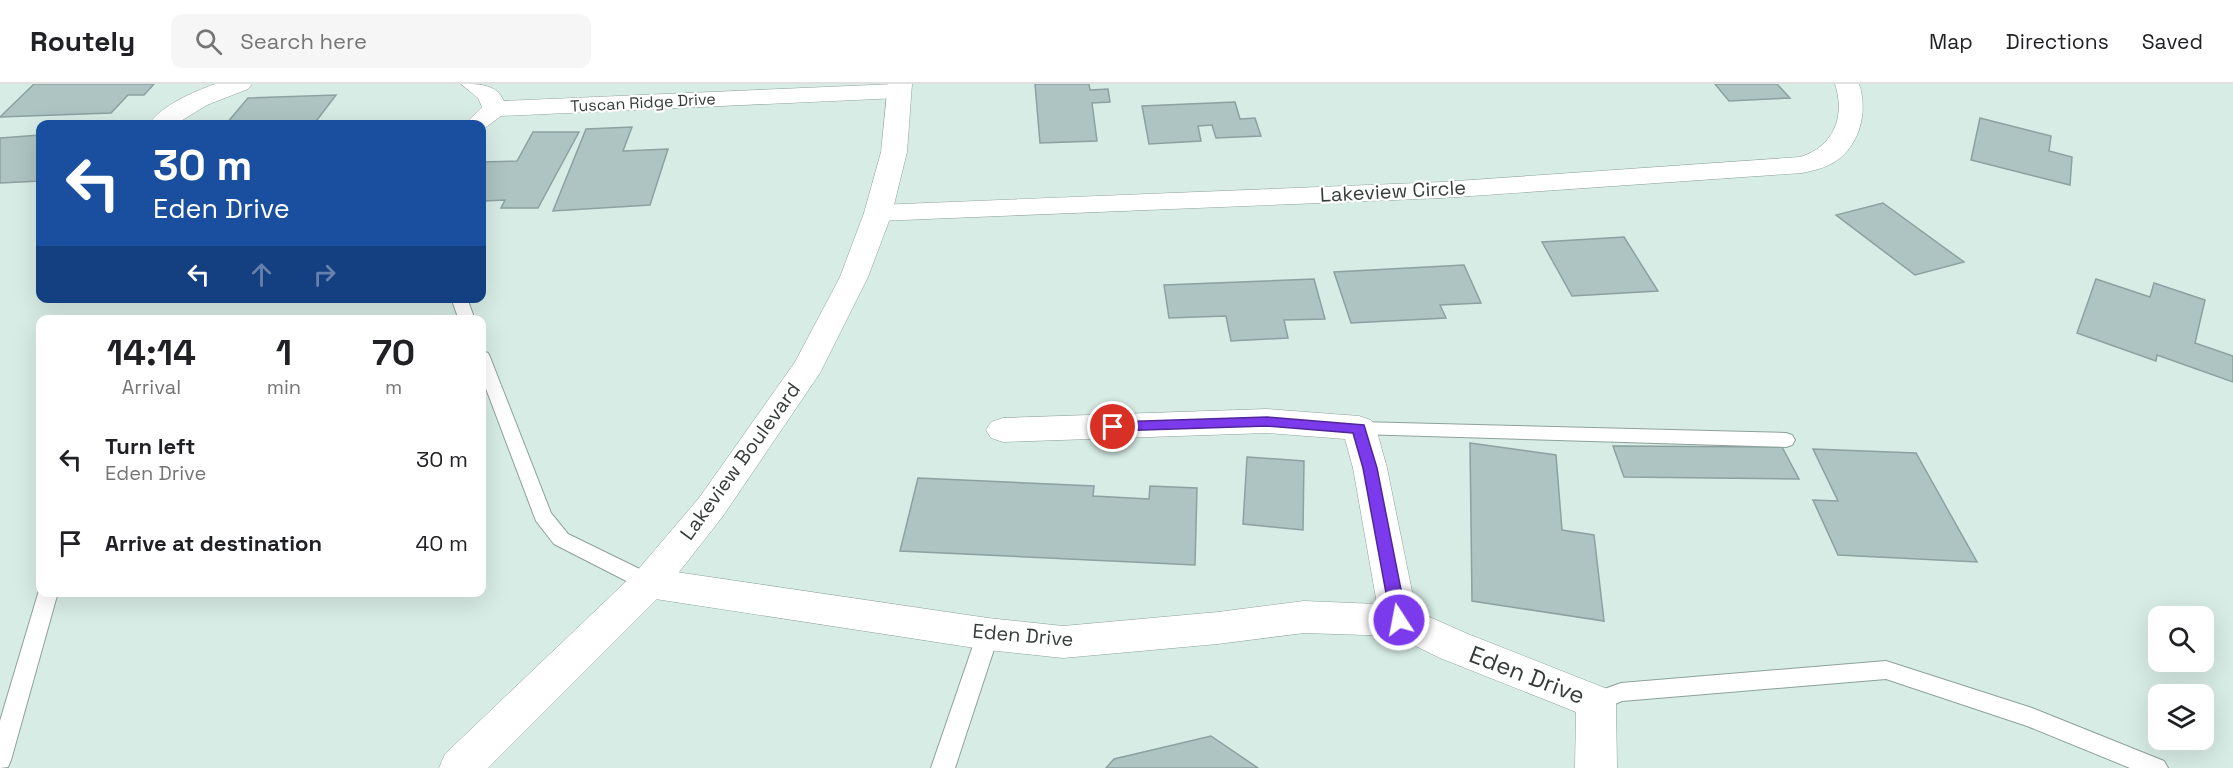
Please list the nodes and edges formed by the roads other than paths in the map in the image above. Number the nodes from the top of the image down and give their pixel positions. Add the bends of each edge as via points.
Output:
1 (240, 84) edge
2 (473, 84) edge
3 (1847, 84) edge
4 (900, 87) edge
5 (486, 117) edge
6 (166, 120) edge
7 (878, 213) junction
8 (486, 367) edge
9 (1359, 428) junction
10 (1003, 430) dead end
11 (1786, 440) dead end
12 (649, 583) junction
13 (47, 597) edge
14 (1399, 620) junction
15 (988, 634) junction
16 (1596, 702) junction
17 (0, 760) edge
18 (460, 768) edge
19 (943, 768) edge
20 (1596, 768) edge
21 (2156, 768) edge

1 - 6 street via 214,91
2 - 5 street, Tuscan Ridge Drive via 489,94
3 - 7 street, Lakeview Circle via 1851,122 1835,148 1821,159 1803,165 1442,190
4 - 5 street, Tuscan Ridge Drive
4 - 7 street, Lakeview Boulevard via 894,152
7 - 12 street, Lakeview Boulevard via 854,277 809,366 711,507
8 - 12 lane via 543,516 561,539
9 - 10 street via 1267,421
9 - 11 lane
9 - 14 street
12 - 15 street, Eden Drive
12 - 18 street, Lakeview Boulevard
13 - 17 lane
14 - 15 street, Eden Drive via 1304,617 1063,642
14 - 16 street, Eden Drive
15 - 19 lane
16 - 20 street, Eden Drive
16 - 21 lane via 1621,692 1886,670 2032,718

